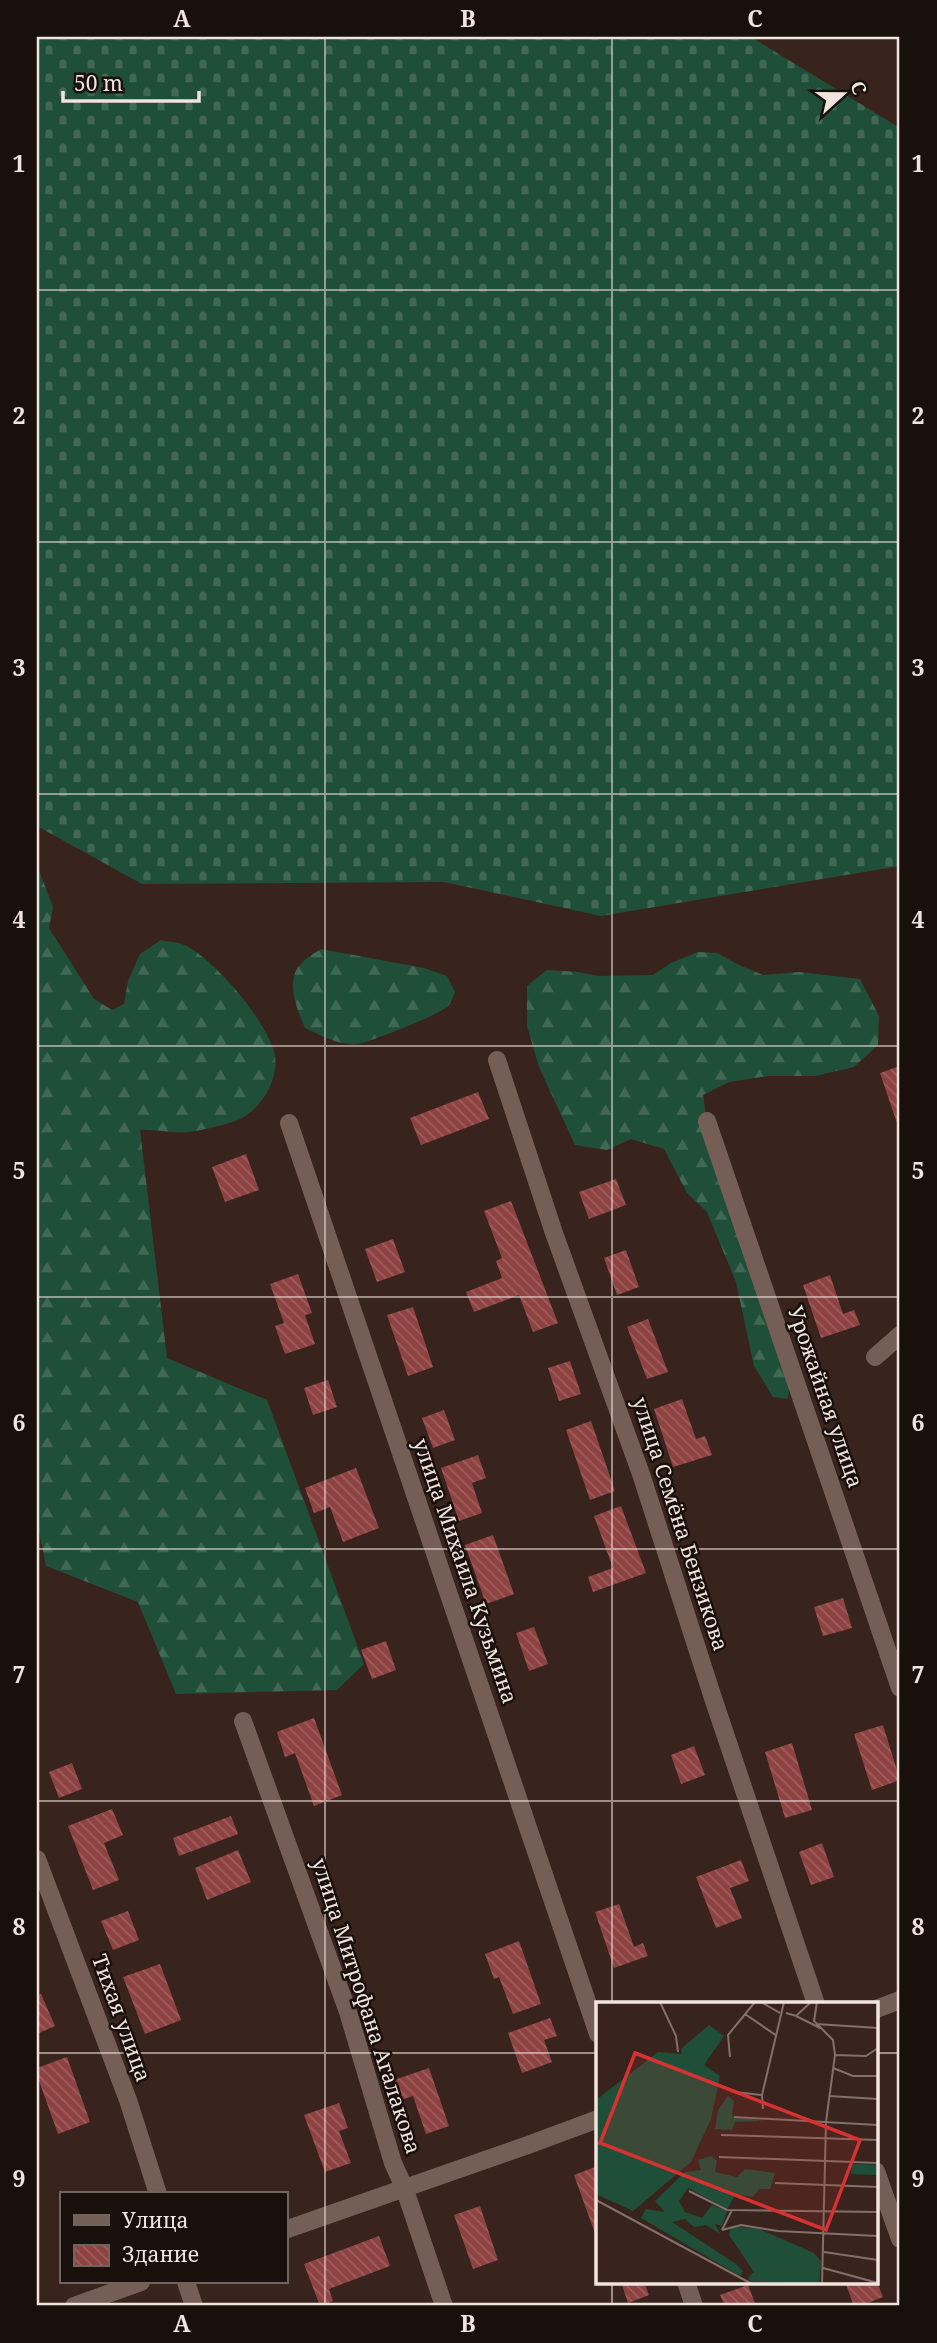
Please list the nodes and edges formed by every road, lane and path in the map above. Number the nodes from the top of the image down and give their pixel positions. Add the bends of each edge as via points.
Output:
1 (497, 1060) dead end
2 (707, 1121) dead end
3 (289, 1123) dead end
4 (900, 1335) edge
5 (875, 1357) dead end
6 (900, 1688) edge
7 (243, 1721) dead end
8 (37, 1859) edge
9 (900, 2000) edge
10 (815, 2002) edge
11 (878, 2008) edge
12 (596, 2031) edge
13 (596, 2119) edge
14 (878, 2177) edge
15 (404, 2187) junction
16 (157, 2192) edge
17 (287, 2229) edge
18 (900, 2239) edge
19 (135, 2284) edge
20 (187, 2284) edge
21 (687, 2284) edge
22 (74, 2306) edge
23 (194, 2306) edge
24 (444, 2306) edge
25 (694, 2306) edge

1 - 10 street, улица Семёна Бензикова via 641,1474
2 - 6 street, Урожайная улица
3 - 12 street, улица Михаила Кузьмина
4 - 5 street
7 - 15 street, улица Митрофана Агалакова via 348,2012
8 - 16 street, Тихая улица via 128,2100
9 - 11 street
13 - 15 street
14 - 18 street
15 - 17 street
15 - 24 street, улица Митрофана Агалакова
19 - 22 street
20 - 23 street
21 - 25 street

